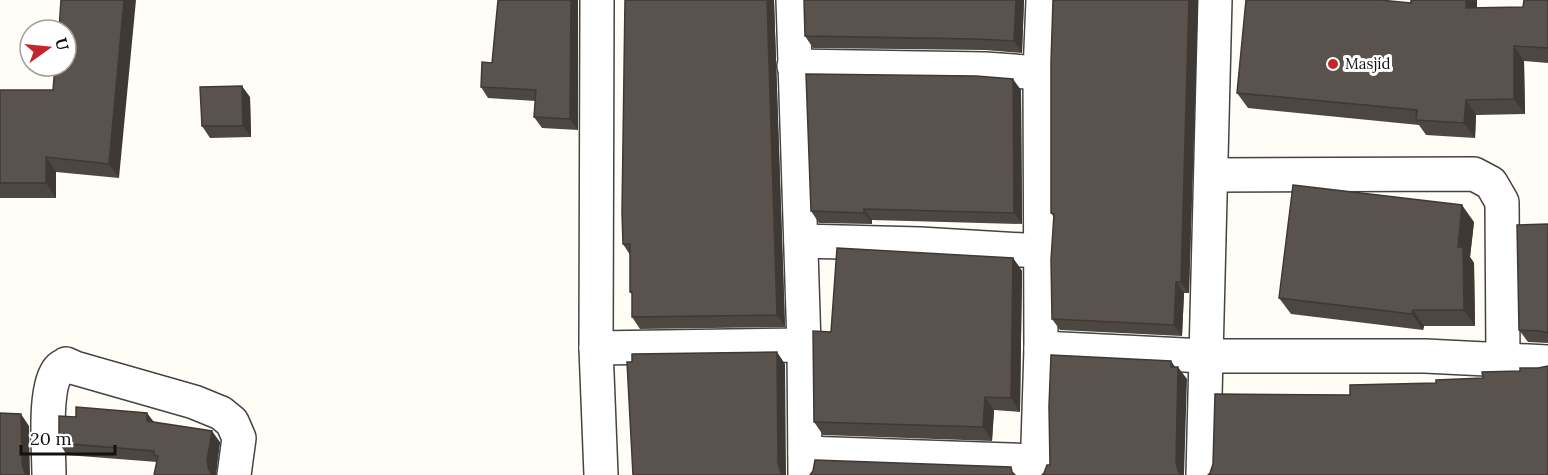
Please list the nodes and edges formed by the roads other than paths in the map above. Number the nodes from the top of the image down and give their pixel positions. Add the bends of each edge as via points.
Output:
1 (597, 0) edge
2 (793, 0) edge
3 (1043, 0) edge
4 (1215, 0) edge
5 (795, 66) junction
6 (1040, 73) junction
7 (1212, 175) junction
8 (801, 241) junction
9 (1040, 251) junction
10 (804, 345) junction
11 (596, 348) junction
12 (1041, 348) junction
13 (1205, 356) junction
14 (1503, 360) junction
15 (1548, 362) edge
16 (805, 464) edge
17 (1037, 468) edge
18 (49, 475) edge
19 (234, 475) edge
20 (601, 475) edge
21 (1203, 475) edge

1 - 11 street
2 - 5 street
3 - 6 street
4 - 7 street
5 - 6 street
5 - 8 street
6 - 9 street
7 - 13 street
7 - 14 street via 1474,174 1491,183 1502,202
8 - 9 street
8 - 10 street
9 - 12 street
10 - 11 street
10 - 16 street
11 - 20 street
12 - 13 street
12 - 17 street
13 - 14 street
13 - 21 street
14 - 15 street
16 - 17 street
18 - 19 street via 49,400 59,368 66,364 221,413 232,422 239,438

